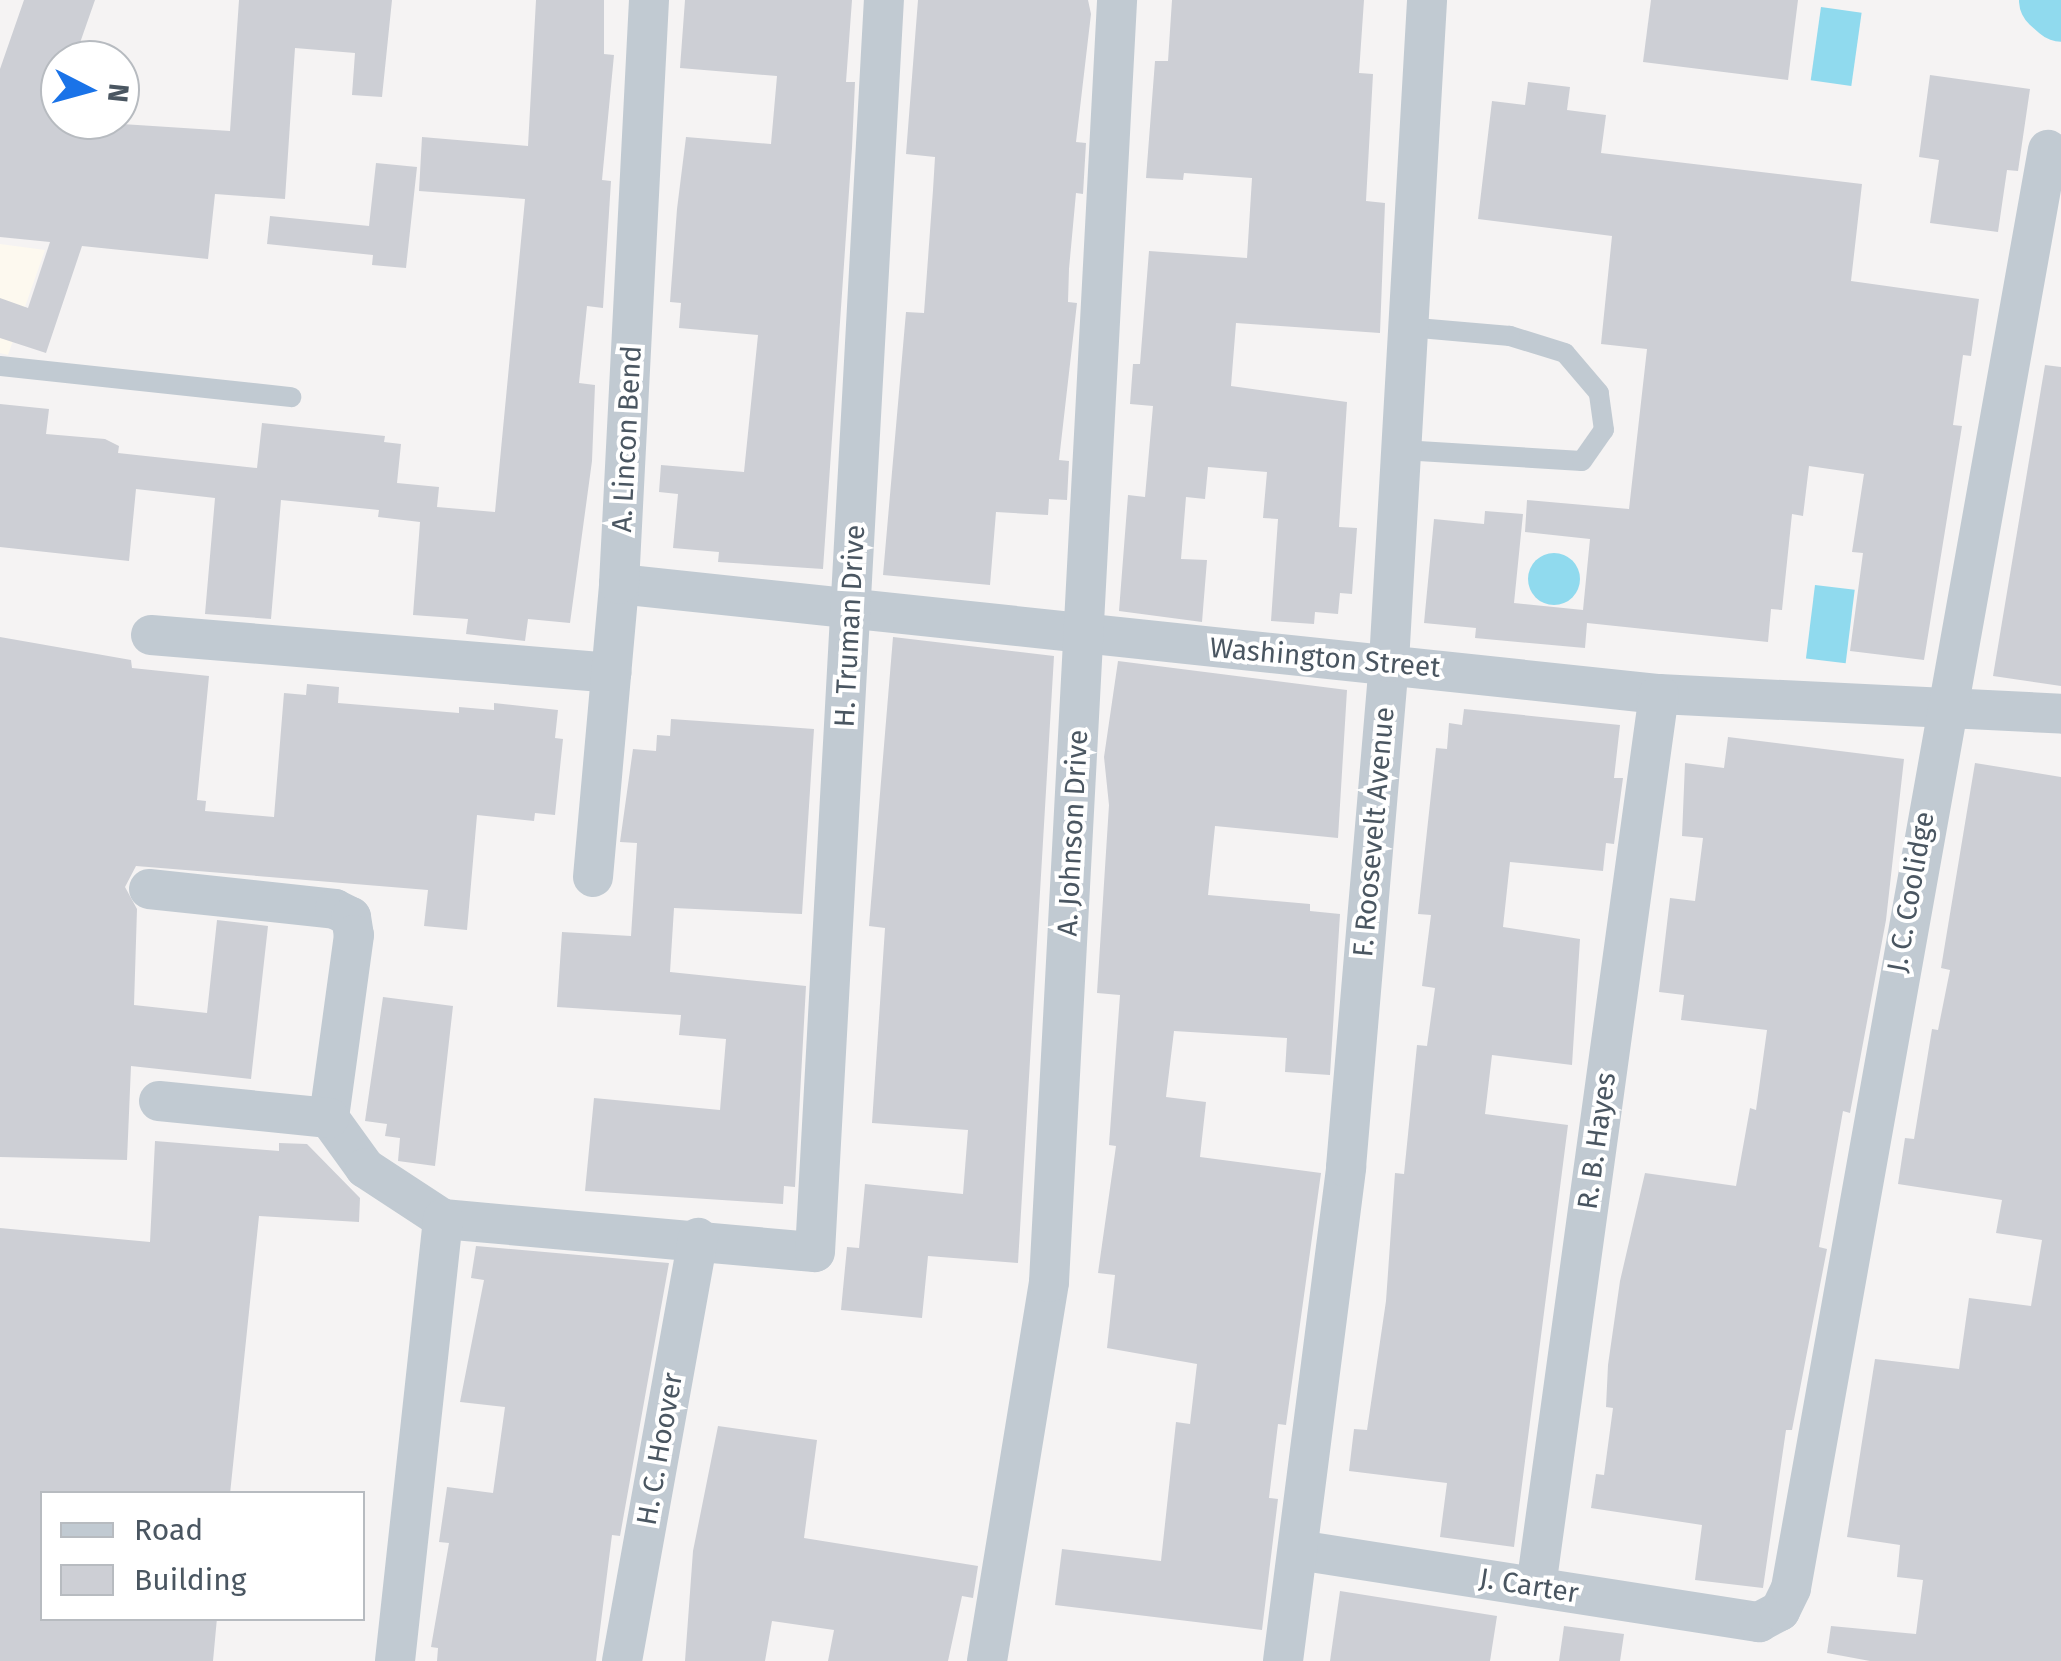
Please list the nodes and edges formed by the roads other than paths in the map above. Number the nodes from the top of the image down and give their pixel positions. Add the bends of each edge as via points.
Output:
1 (649, 0) edge
2 (884, 0) edge
3 (1117, 0) edge
4 (1427, 0) edge
5 (2048, 150) dead end
6 (1408, 327) junction
7 (0, 366) edge
8 (291, 397) dead end
9 (1402, 450) junction
10 (620, 584) junction
11 (850, 609) junction
12 (151, 635) dead end
13 (1084, 636) junction
14 (1388, 662) junction
15 (611, 673) junction
16 (1659, 694) junction
17 (1943, 708) junction
18 (2051, 719) edge
19 (594, 877) dead end
20 (149, 889) dead end
21 (158, 1101) dead end
22 (329, 1118) junction
23 (443, 1218) junction
24 (698, 1238) junction
25 (1298, 1550) junction
26 (1536, 1588) junction
27 (1759, 1622) joint
28 (395, 1661) edge
29 (622, 1661) edge
30 (987, 1661) edge
31 (1283, 1661) edge

1 - 10 street, A. Lincon Bend
2 - 11 street, H. Truman Drive
3 - 13 street, A. Johnson Drive
4 - 6 street, F. Roosevelt Avenue
5 - 17 street, J. C. Coolidge
6 - 9 street, F. Roosevelt Avenue
6 - 9 lane via 1510,336 1565,353 1599,393 1604,430 1582,461
7 - 8 lane
9 - 14 street, F. Roosevelt Avenue
10 - 11 street, Washington Street
10 - 15 street, A. Lincon Bend
11 - 13 street, Washington Street
11 - 24 street, H. Truman Drive via 815,1252
12 - 15 street
13 - 14 street, Washington Street
13 - 30 street, A. Johnson Drive via 1049,1282
14 - 16 street, Washington Street
14 - 25 street, F. Roosevelt Avenue via 1346,1168
15 - 19 street, A. Lincon Bend
16 - 17 street, Washington Street
16 - 26 street, R. B. Hayes
17 - 18 street, Washington Street
17 - 27 street, J. C. Coolidge via 1790,1588 1780,1611
20 - 22 street via 335,909 351,917 354,936
21 - 22 street
22 - 23 street via 365,1168
23 - 24 street
23 - 28 street
24 - 29 street, H. C. Hoover
25 - 26 street, J. Carter
25 - 31 street, F. Roosevelt Avenue
26 - 27 street, J. Carter

